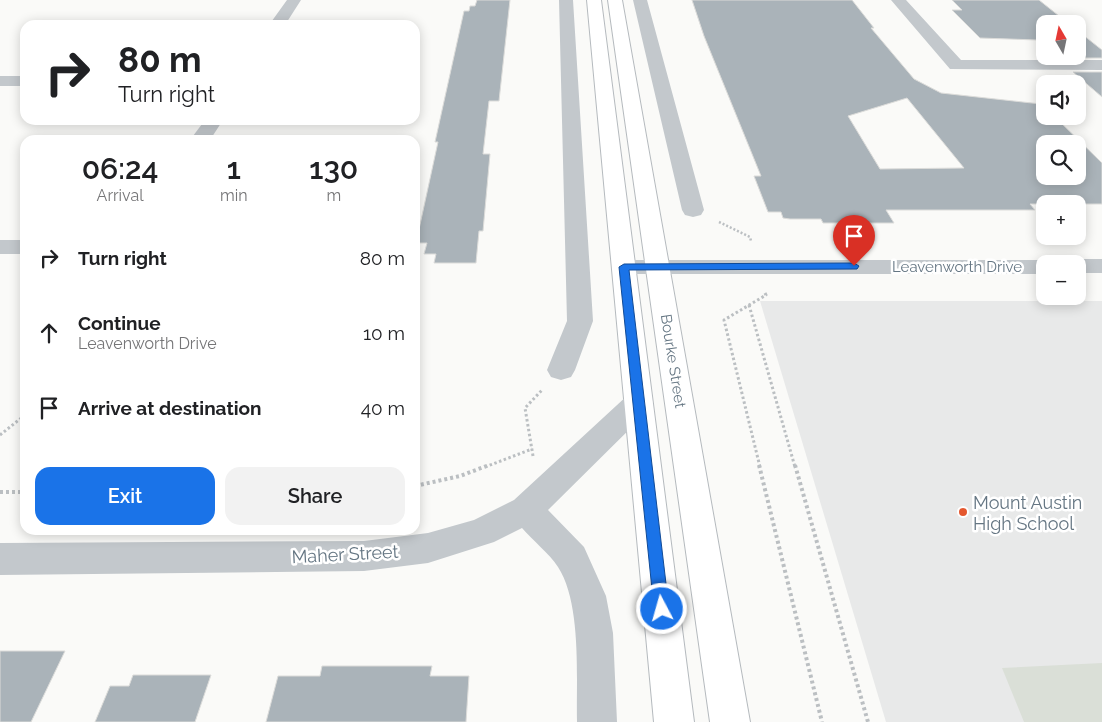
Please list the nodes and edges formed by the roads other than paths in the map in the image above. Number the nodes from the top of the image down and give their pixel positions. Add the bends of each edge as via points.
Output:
1 (294, 0) edge
2 (566, 0) edge
3 (594, 0) edge
4 (615, 0) edge
5 (640, 0) edge
6 (898, 0) edge
7 (280, 20) edge
8 (1102, 65) edge
9 (0, 81) edge
10 (20, 81) edge
11 (694, 210) road end
12 (0, 247) edge
13 (20, 247) edge
14 (1036, 266) edge
15 (1086, 266) edge
16 (1102, 266) edge
17 (624, 267) junction
18 (658, 267) junction
19 (561, 370) dead end
20 (639, 402) junction
21 (526, 510) junction
22 (0, 559) edge
23 (597, 722) edge
24 (674, 722) edge
25 (730, 722) edge

1 - 7 street
2 - 19 street via 580,321
3 - 17 main road
4 - 18 main road, Bourke Street
5 - 11 street
6 - 8 street via 956,65
9 - 10 street
12 - 13 street
14 - 18 street, Leavenworth Drive
15 - 16 street
17 - 18 street, Leavenworth Drive
17 - 20 main road
18 - 25 main road, Bourke Street
20 - 21 street, Maher Street
20 - 24 main road
21 - 22 street, Maher Street via 482,532 428,548 364,556
21 - 23 street via 572,558 588,596 594,633

